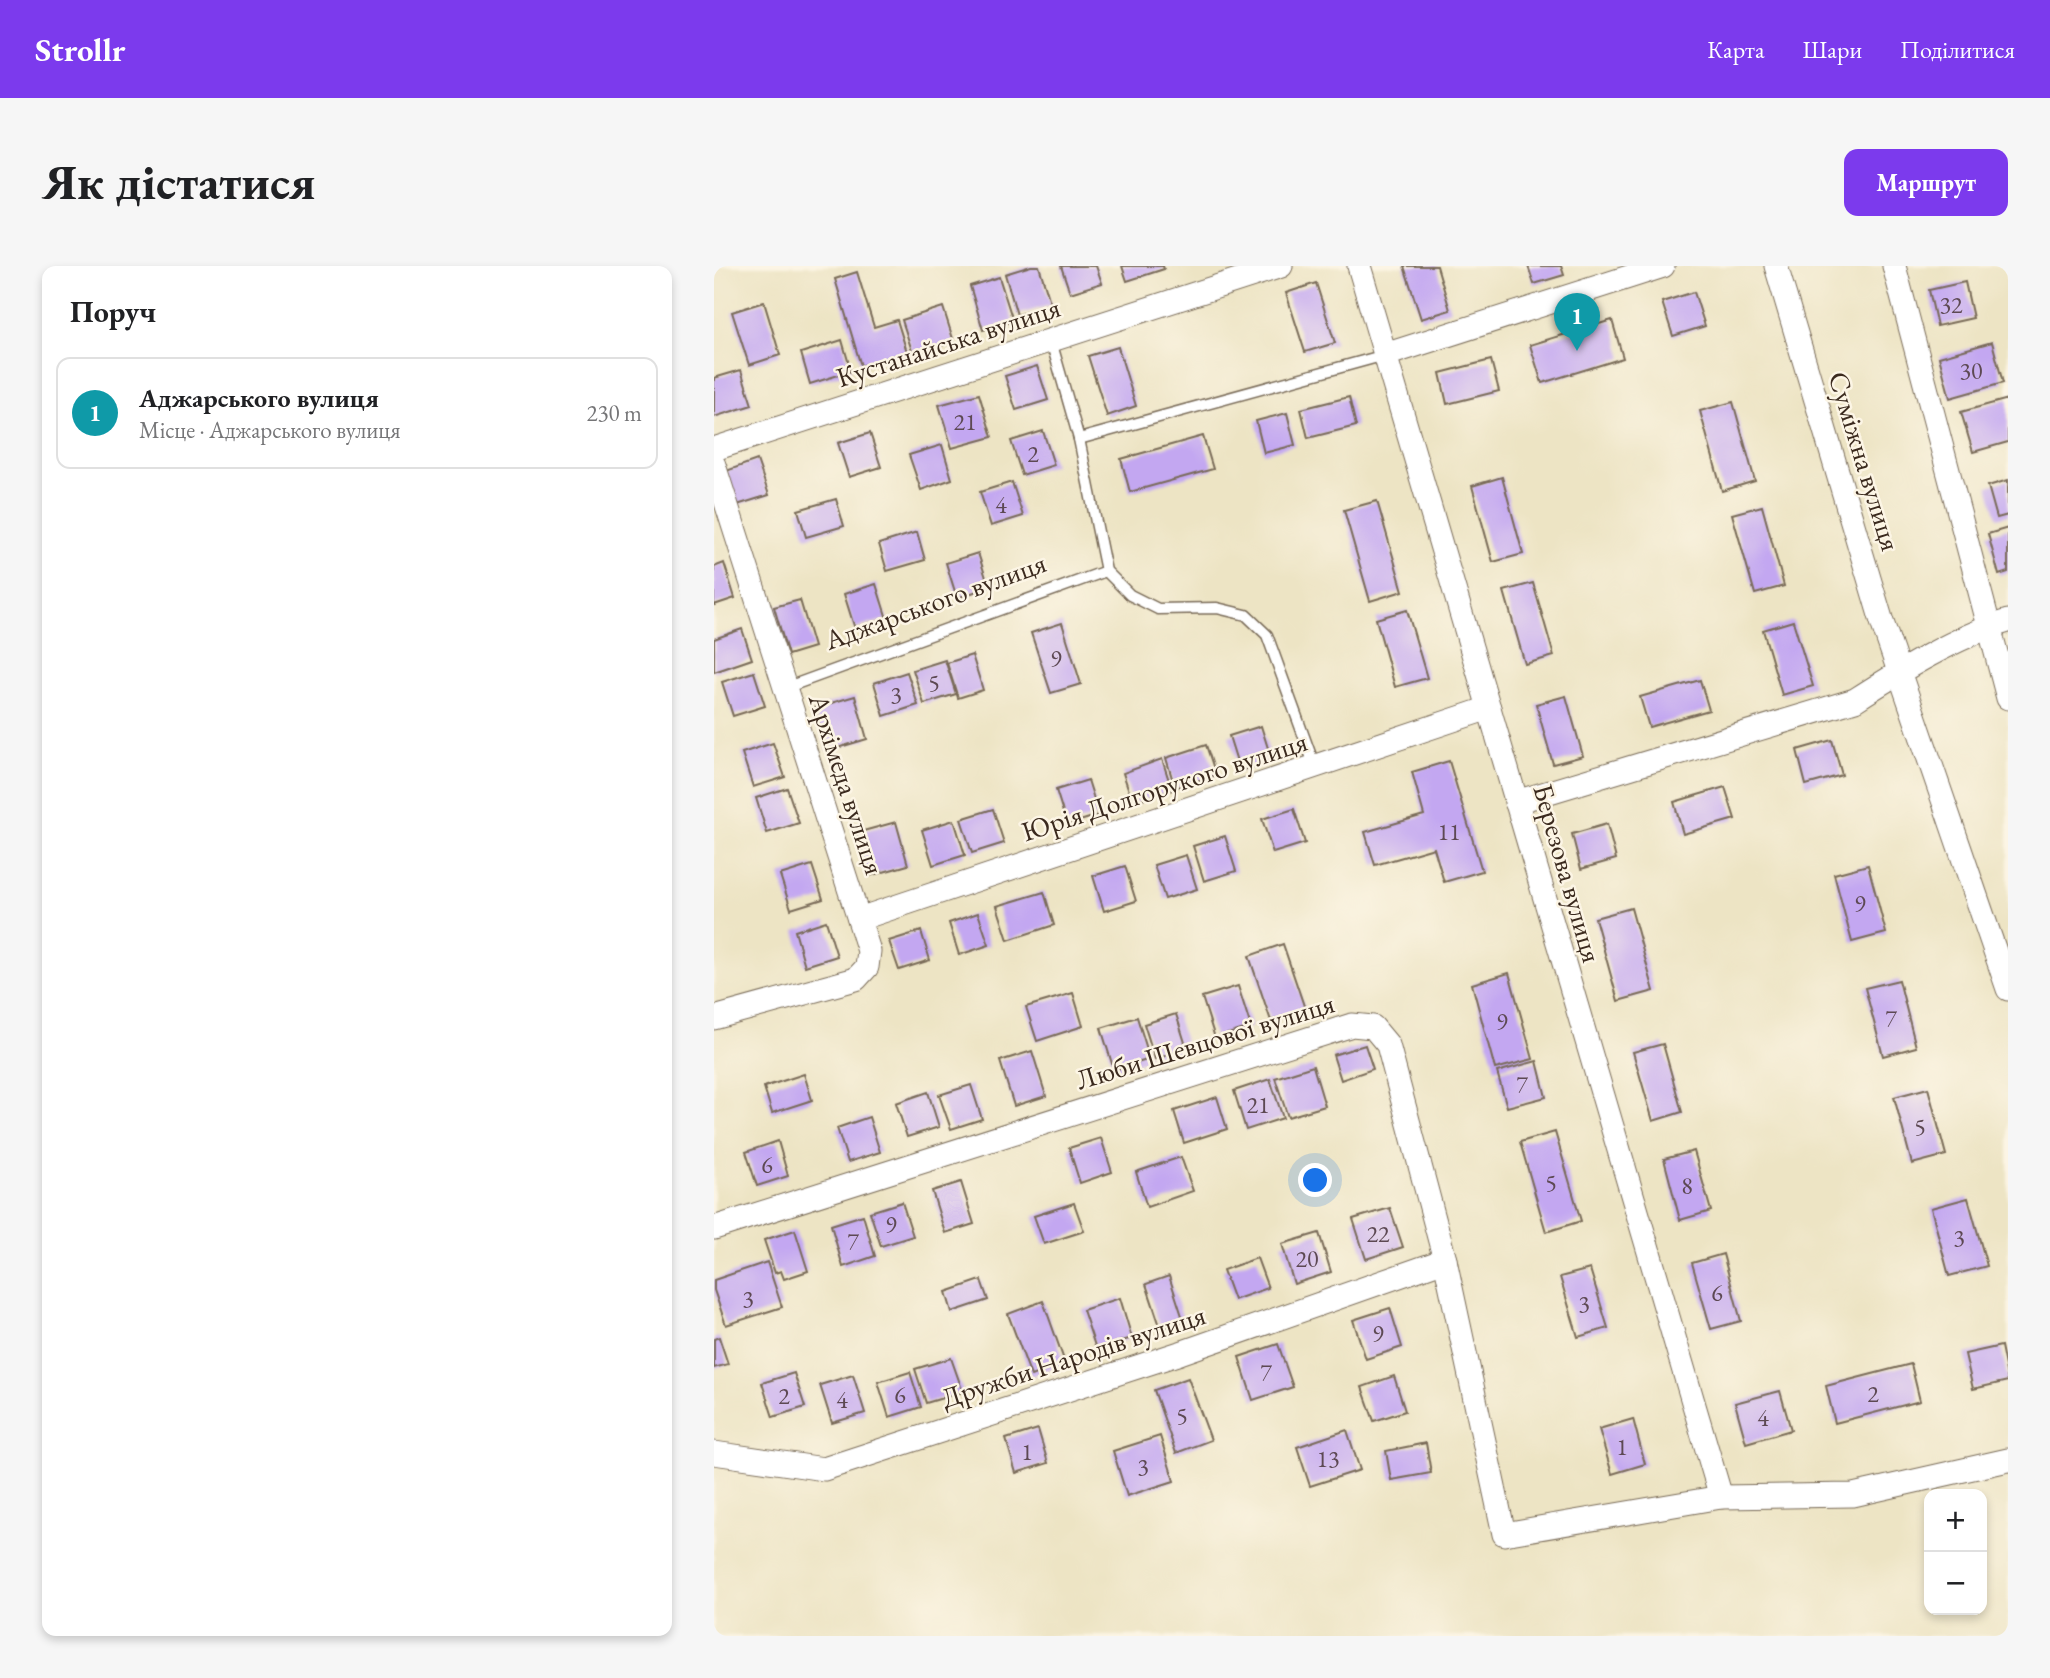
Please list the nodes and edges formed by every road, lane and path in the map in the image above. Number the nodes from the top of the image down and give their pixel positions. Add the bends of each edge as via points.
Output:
1 (1281, 266) edge
2 (1359, 266) edge
3 (1664, 266) edge
4 (1776, 266) edge
5 (1894, 266) edge
6 (1051, 341) junction
7 (1385, 355) junction
8 (1079, 439) junction
9 (714, 449) edge
10 (714, 465) edge
11 (1106, 570) junction
12 (1998, 624) edge
13 (1899, 672) junction
14 (785, 688) junction
15 (2008, 698) edge
16 (1489, 708) junction
17 (1315, 766) junction
18 (1517, 802) junction
19 (859, 919) junction
20 (2008, 989) edge
21 (714, 1018) edge
22 (714, 1228) edge
23 (1445, 1260) junction
24 (714, 1453) edge
25 (2008, 1461) edge
26 (1721, 1497) junction

1 - 6 street, Кустанайська вулиця
2 - 7 street, Березова вулиця
3 - 7 street
4 - 13 street, Суміжна вулиця
5 - 12 street
6 - 8 lane
6 - 9 street, Кустанайська вулиця
7 - 8 lane
7 - 16 street, Березова вулиця
8 - 11 lane
10 - 14 street, Архімеда вулиця
11 - 14 lane, Аджарського вулиця
11 - 17 lane via 1130,594 1158,610 1217,608 1246,615 1267,635
12 - 13 street
12 - 15 street
13 - 18 street via 1855,700
13 - 20 street, Суміжна вулиця
14 - 19 street, Архімеда вулиця
16 - 17 street, Юрія Долгорукого вулиця
16 - 18 street, Березова вулиця
17 - 19 street, Юрія Долгорукого вулиця
18 - 26 street, Березова вулиця
19 - 21 street, Архімеда вулиця via 869,951 867,967 856,979
22 - 23 street, Люби Шевцової вулиця via 1352,1025 1373,1027 1388,1045
23 - 24 street, Дружби Народів вулиця via 1180,1353 824,1469
23 - 26 street, Люби Шевцової вулиця via 1504,1534
25 - 26 street via 1853,1495

